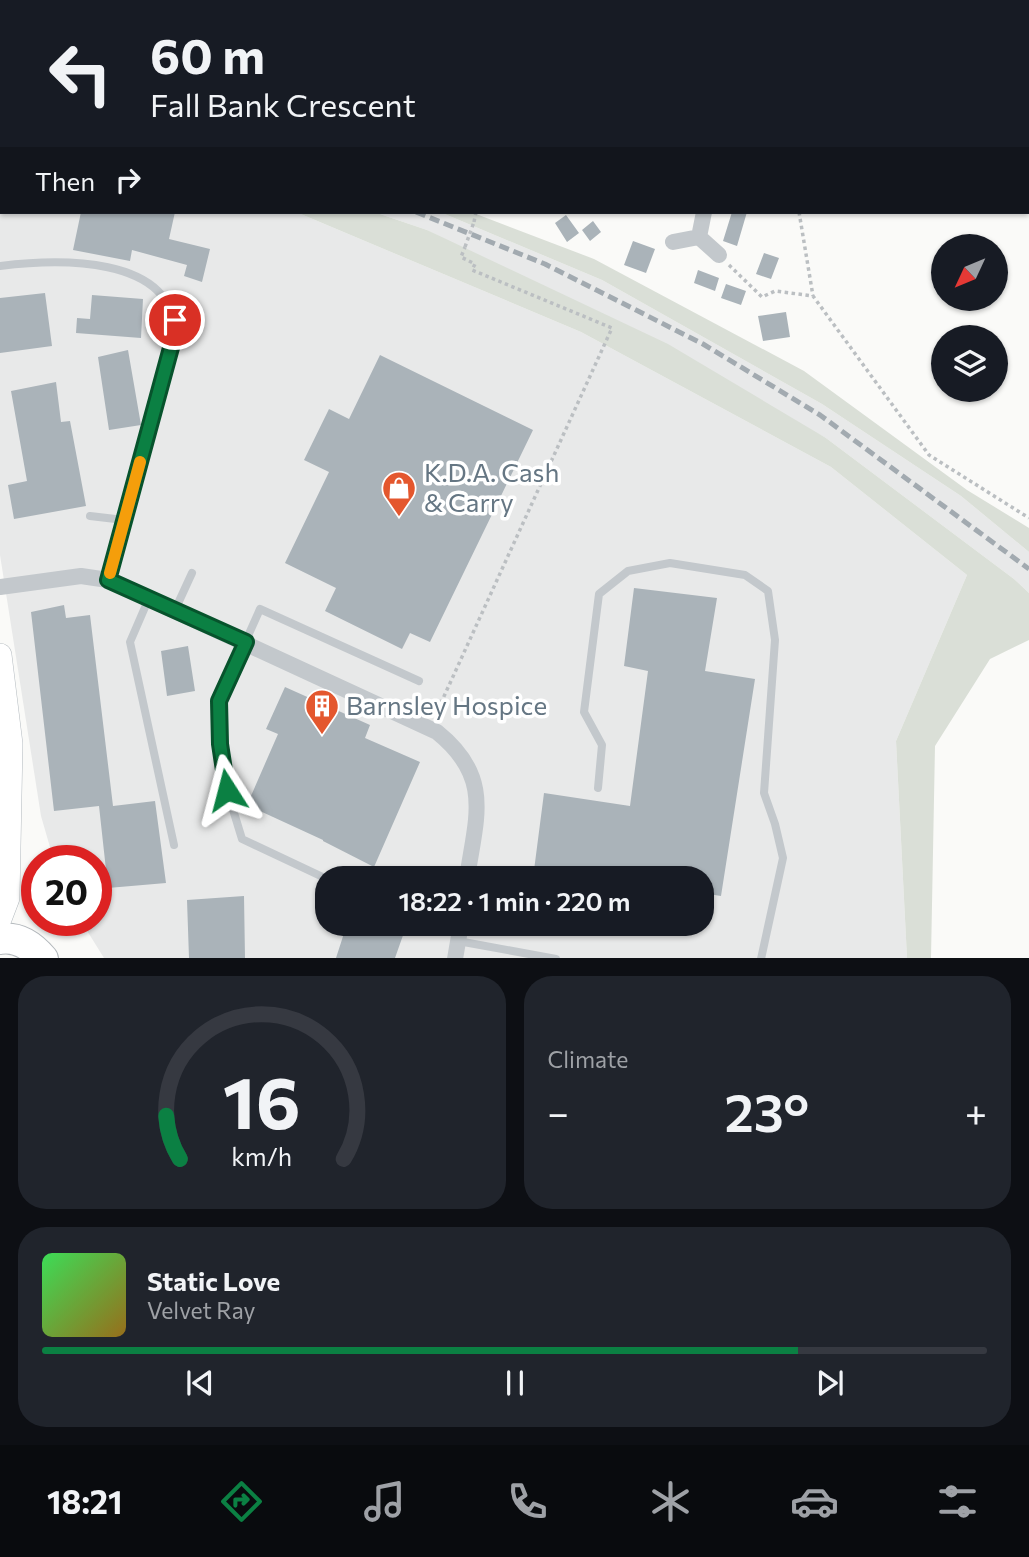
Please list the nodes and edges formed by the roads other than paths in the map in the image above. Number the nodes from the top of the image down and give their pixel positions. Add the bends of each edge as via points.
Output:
1 (704, 214) edge
2 (699, 237) junction
3 (673, 242) dead end
4 (719, 256) road end
5 (0, 266) edge
6 (90, 516) dead end
7 (124, 520) junction
8 (192, 573) dead end
9 (108, 580) junction
10 (0, 587) edge
11 (149, 598) junction
12 (175, 610) junction
13 (246, 642) junction
14 (0, 655) edge
15 (419, 681) dead end
16 (598, 788) dead end
17 (174, 845) dead end
18 (469, 866) edge
19 (315, 872) edge
20 (4, 908) edge
21 (459, 936) edge
22 (0, 939) edge
23 (458, 941) junction
24 (38, 953) edge
25 (455, 958) edge
26 (556, 958) edge
27 (761, 958) edge

1 - 2 street
2 - 3 street
2 - 4 street
5 - 7 lane via 79,263 131,274 154,286 170,306 175,333
6 - 7 lane
7 - 9 lane
8 - 12 lane
9 - 10 street via 81,576
9 - 11 street
11 - 12 street
11 - 17 lane via 130,642
12 - 13 street
13 - 15 lane via 260,609
13 - 18 street via 430,728 453,745 476,786
13 - 19 lane via 219,701 220,744 233,815 242,839
14 - 20 main road via 10,744
16 - 27 lane via 602,746 584,712 599,594 628,571 670,563 745,575 768,591 775,640 764,793 783,858
20 - 24 main road
21 - 23 street
22 - 24 highway via 19,940
23 - 25 street
23 - 26 lane

